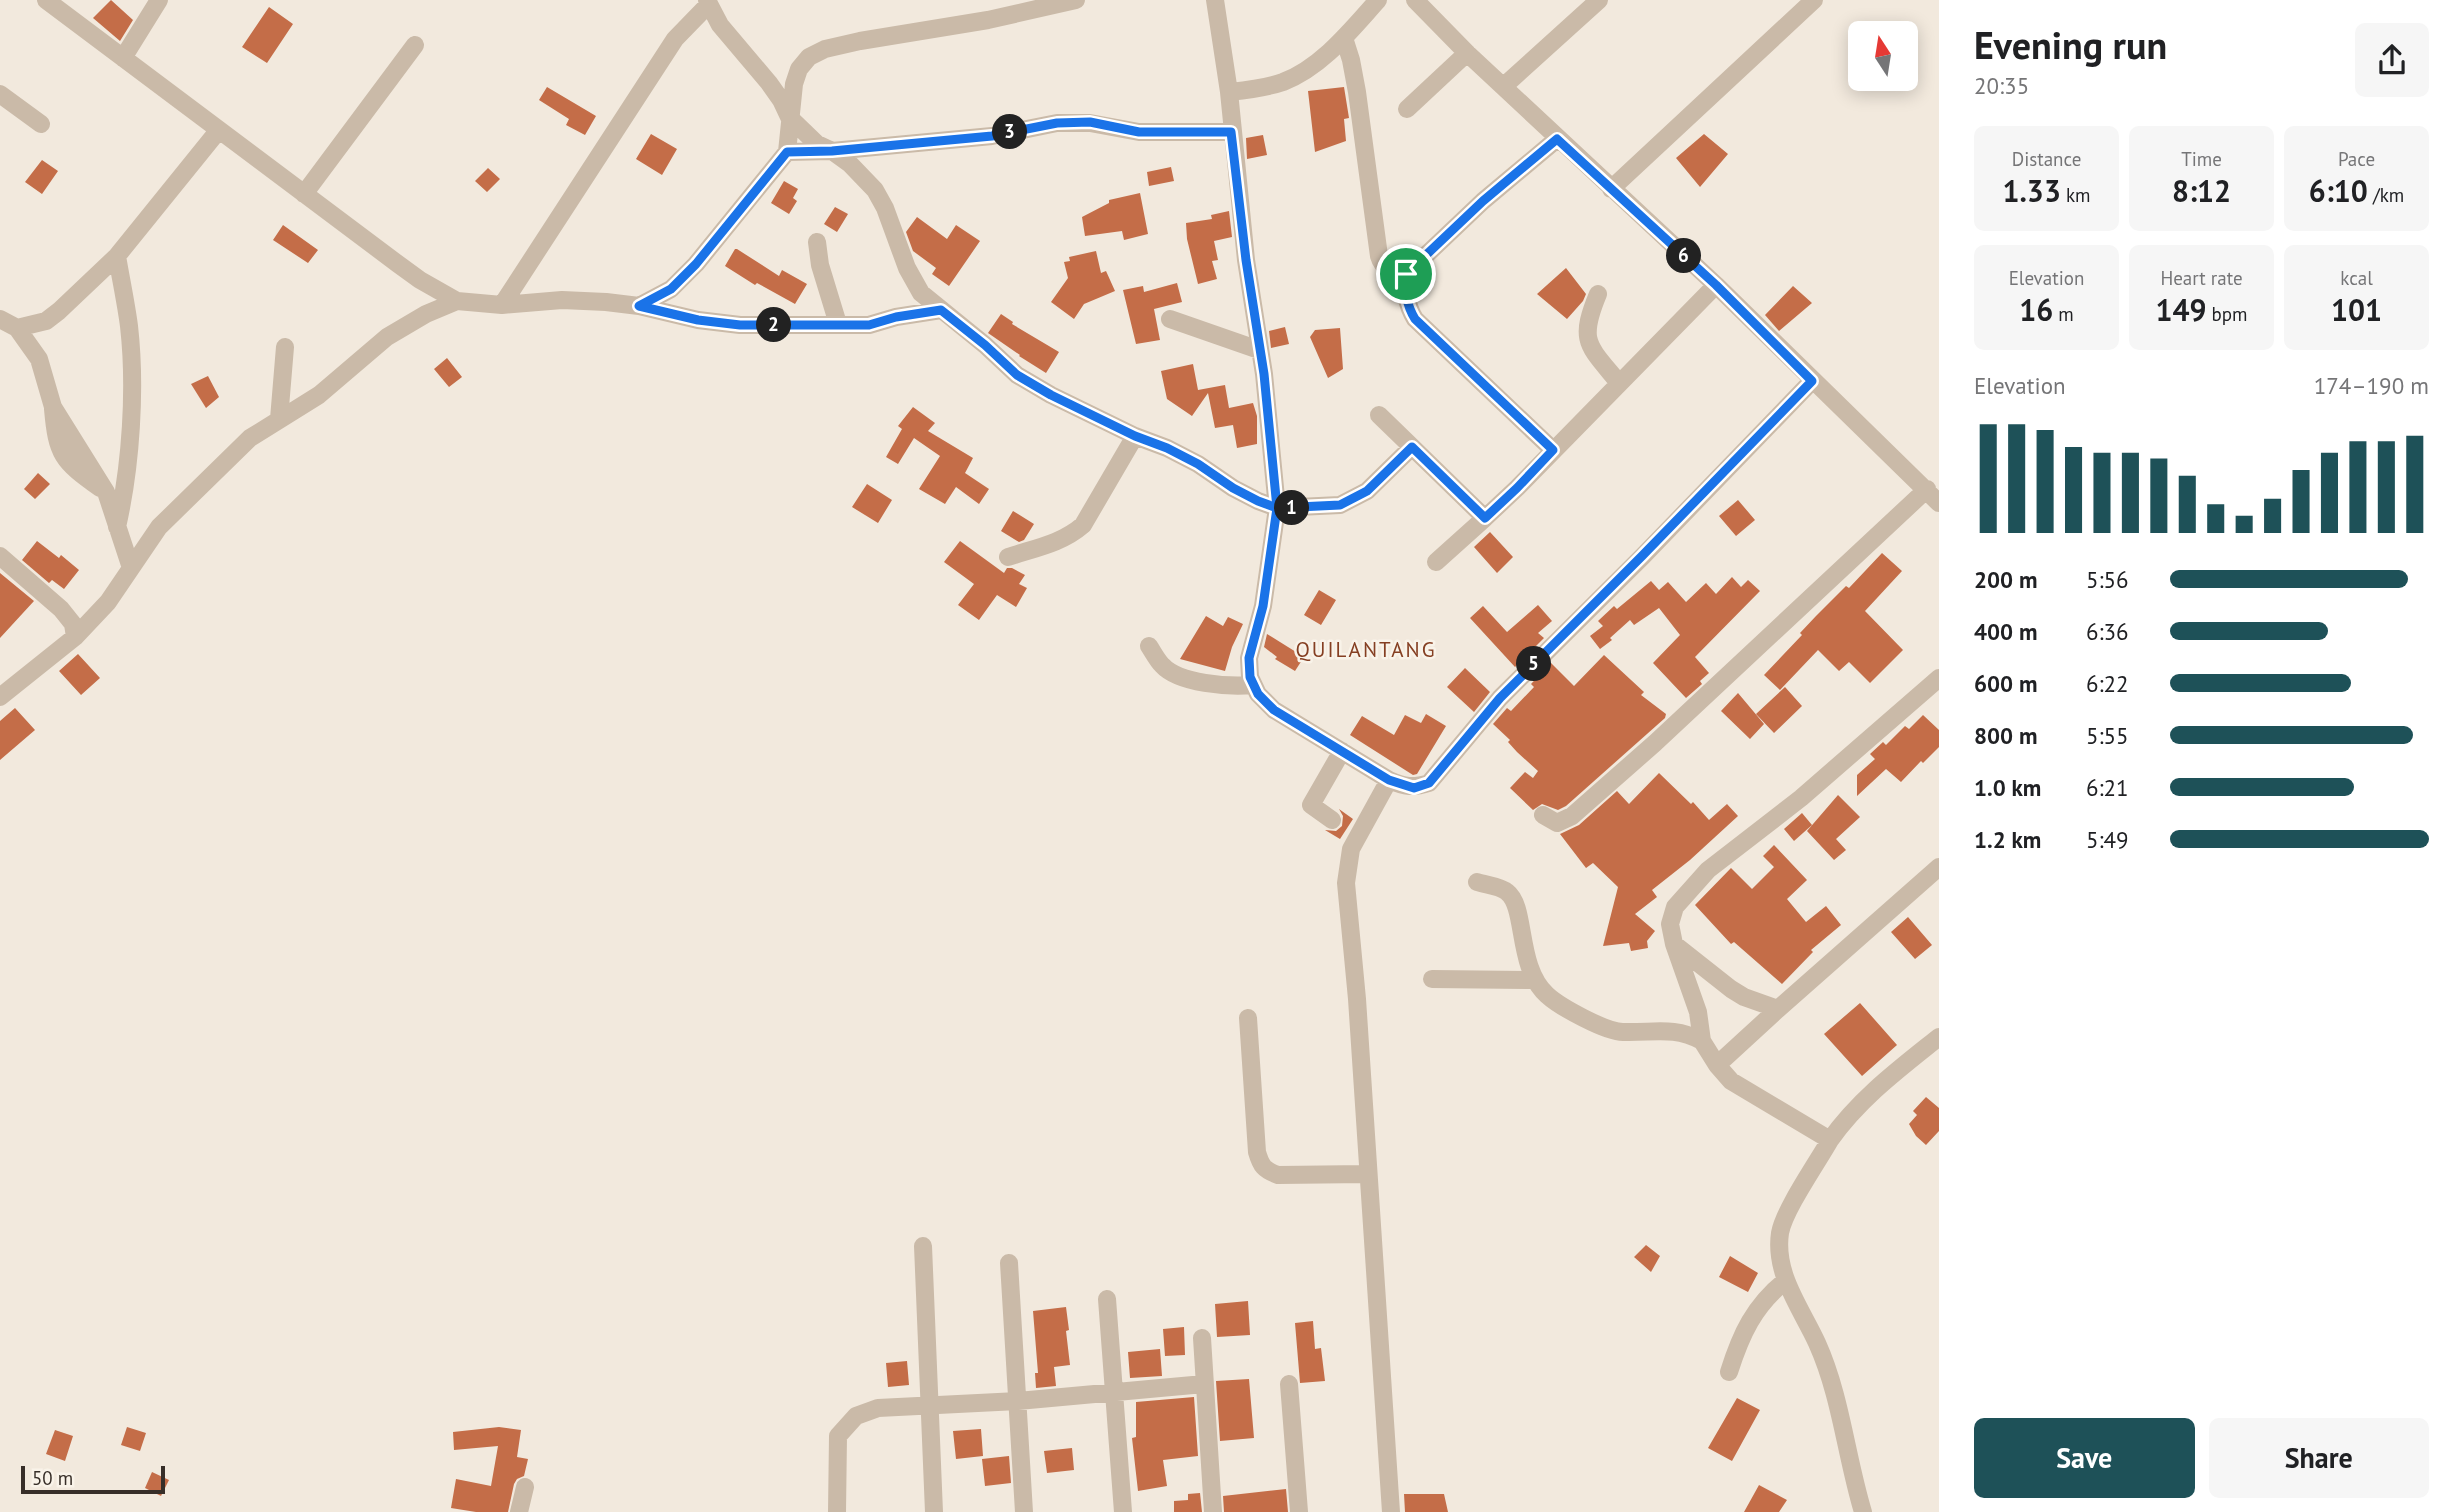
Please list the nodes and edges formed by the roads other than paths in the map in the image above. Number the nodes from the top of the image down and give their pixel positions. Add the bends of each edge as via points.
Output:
1 (159, 0) edge
2 (1076, 0) edge
3 (1215, 0) edge
4 (1378, 0) edge
5 (1415, 0) edge
6 (1599, 0) edge
7 (1814, 0) edge
8 (53, 2) edge
9 (708, 2) edge
10 (1344, 38) junction
11 (415, 45) dead end
12 (1467, 53) junction
13 (123, 58) junction
14 (1504, 86) junction
15 (1229, 92) junction
16 (0, 94) edge
17 (1408, 109) dead end
18 (789, 117) junction
19 (41, 124) dead end
20 (218, 131) junction
21 (1231, 132) junction
22 (1557, 139) junction
23 (832, 151) junction
24 (787, 152) junction
25 (1611, 189) junction
26 (304, 194) junction
27 (817, 243) dead end
28 (117, 256) junction
29 (1406, 274) junction
30 (1716, 285) junction
31 (1598, 293) dead end
32 (457, 300) junction
33 (502, 305) junction
34 (639, 306) junction
35 (941, 310) junction
36 (1170, 319) dead end
37 (6, 320) edge
38 (838, 324) junction
39 (285, 346) dead end
40 (1259, 350) junction
41 (1812, 381) junction
42 (1619, 383) junction
43 (1379, 415) dead end
44 (279, 419) junction
45 (1135, 436) junction
46 (1412, 447) junction
47 (1553, 450) junction
48 (1933, 496) edge
49 (1277, 508) junction
50 (1485, 518) junction
51 (117, 527) junction
52 (0, 556) edge
53 (1008, 556) dead end
54 (1436, 562) dead end
55 (131, 568) junction
56 (75, 637) junction
57 (1149, 646) dead end
58 (1939, 678) edge
59 (1253, 685) junction
60 (4, 686) edge
61 (1342, 751) junction
62 (1389, 780) junction
63 (1543, 815) dead end
64 (1332, 820) dead end
65 (1939, 867) edge
66 (1476, 882) dead end
67 (1674, 944) junction
68 (1432, 979) dead end
69 (1535, 980) junction
70 (1778, 1009) junction
71 (1248, 1018) dead end
72 (1939, 1037) edge
73 (1702, 1041) junction
74 (1717, 1065) junction
75 (1830, 1140) junction
76 (1367, 1174) junction
77 (923, 1246) dead end
78 (1009, 1262) dead end
79 (1785, 1281) junction
80 (1107, 1300) dead end
81 (1202, 1338) dead end
82 (1729, 1372) dead end
83 (1204, 1384) junction
84 (1289, 1384) dead end
85 (1114, 1393) junction
86 (1018, 1401) junction
87 (930, 1407) junction
88 (525, 1487) dead end
89 (519, 1512) edge
90 (837, 1512) edge
91 (934, 1512) edge
92 (1024, 1512) edge
93 (1123, 1512) edge
94 (1213, 1512) edge
95 (1299, 1512) edge
96 (1391, 1512) edge
97 (1863, 1512) edge

1 - 13 street
2 - 18 street via 825,48 799,69
3 - 15 street
4 - 10 street
5 - 12 street
6 - 14 street
7 - 25 street
8 - 13 street
9 - 18 street
9 - 33 street via 675,38
10 - 15 street via 1307,70 1282,82
10 - 29 street via 1357,92 1381,264
11 - 26 street
12 - 14 street
12 - 17 street
13 - 20 street
14 - 22 street
15 - 21 street
16 - 19 street
18 - 23 street via 817,144
18 - 24 street
20 - 26 street
20 - 28 street
21 - 23 street via 1139,132 1090,122 1057,123 992,136
21 - 40 street
22 - 25 street
22 - 29 street
23 - 24 street
23 - 35 street via 875,190 886,208 906,268 921,293
24 - 34 street via 696,264 671,289
25 - 30 street
26 - 32 street via 420,280
27 - 38 street
28 - 37 street via 53,316 34,325
28 - 51 street via 132,376 125,495
29 - 47 street via 1406,299 1415,319
30 - 41 street
30 - 42 street
31 - 42 street via 1586,338
32 - 33 street
32 - 44 street via 387,337 320,395
33 - 34 street via 562,300
34 - 38 street via 740,325
35 - 38 street via 869,325
35 - 45 street via 1017,375
36 - 40 street
37 - 51 street via 38,359 53,407 106,492
39 - 44 street
40 - 49 street
41 - 48 street
41 - 62 street via 1500,698 1429,783 1414,788
42 - 47 street
43 - 46 street
44 - 55 street via 250,438 159,527
45 - 49 street via 1167,448 1233,488
45 - 53 street via 1083,525 1057,542
46 - 49 street via 1367,491 1340,505
46 - 50 street
47 - 50 street
48 - 63 street via 1615,779 1563,821
49 - 59 street via 1263,606 1249,658
50 - 54 street
51 - 55 street
52 - 56 street via 61,609 73,624
55 - 56 street via 108,602
56 - 60 street
57 - 59 street via 1163,667 1190,681
58 - 67 street via 1801,798 1708,870 1675,906 1670,924
59 - 61 street via 1274,710
61 - 62 street
61 - 64 street via 1311,805
62 - 76 street via 1351,849 1346,883
65 - 70 street
66 - 69 street via 1506,890 1515,900 1524,953
67 - 70 street via 1731,989
67 - 73 street via 1698,1012
68 - 69 street
69 - 73 street via 1545,995 1607,1030 1685,1032
70 - 74 street
71 - 76 street via 1261,1166 1278,1175
72 - 75 street via 1848,1114
73 - 74 street
74 - 75 street via 1731,1081
75 - 79 street via 1780,1232
76 - 96 street
77 - 87 street
78 - 86 street
79 - 82 street via 1752,1317
79 - 97 street via 1830,1373
80 - 85 street
81 - 83 street
83 - 85 street
83 - 94 street
84 - 95 street
85 - 86 street
85 - 93 street
86 - 87 street
86 - 92 street
87 - 90 street via 878,1408 846,1425 838,1436
87 - 91 street
88 - 89 street

